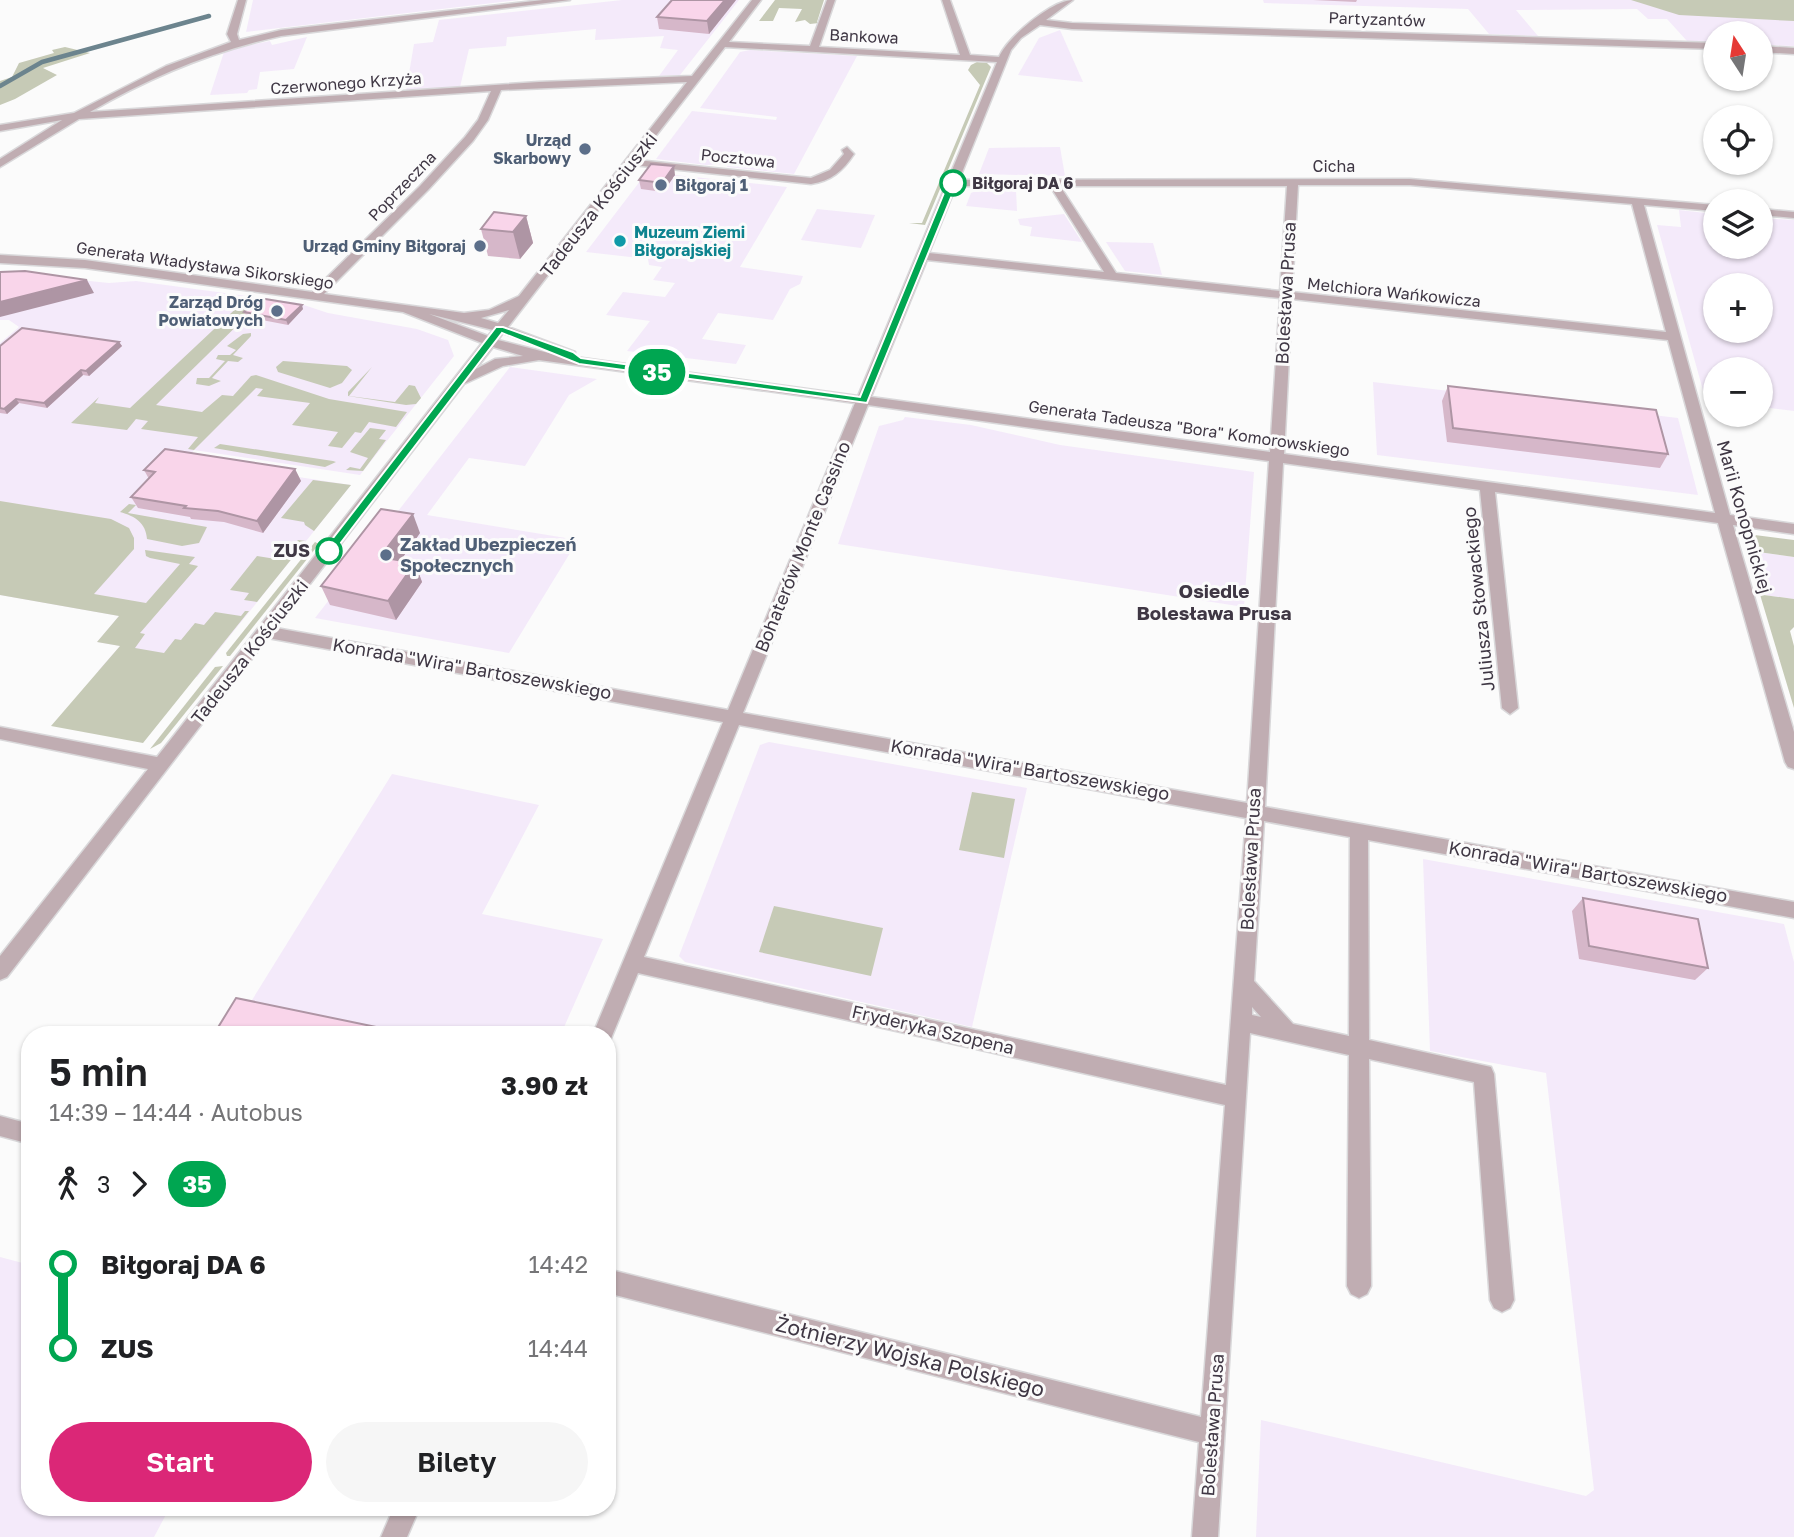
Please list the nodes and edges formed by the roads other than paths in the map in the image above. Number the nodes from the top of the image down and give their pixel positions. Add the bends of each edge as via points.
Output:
1 (242, 0) edge
2 (566, 0) edge
3 (757, 0) edge
4 (831, 0) edge
5 (946, 0) edge
6 (1069, 0) edge
7 (1039, 22) junction
8 (236, 43) junction
9 (724, 44) junction
10 (1703, 46) edge
11 (814, 49) junction
12 (1773, 50) edge
13 (1794, 51) edge
14 (966, 58) junction
15 (1003, 60) junction
16 (696, 79) junction
17 (497, 88) junction
18 (74, 117) junction
19 (0, 128) edge
20 (631, 162) junction
21 (0, 164) edge
22 (836, 169) dead end
23 (1293, 181) junction
24 (953, 183) junction
25 (1053, 183) junction
26 (1637, 201) junction
27 (1703, 207) edge
28 (1773, 213) edge
29 (1794, 215) edge
30 (923, 256) junction
31 (0, 259) edge
32 (1111, 277) junction
33 (528, 295) junction
34 (315, 296) junction
35 (1286, 296) junction
36 (406, 309) junction
37 (460, 316) junction
38 (500, 329) junction
39 (1674, 338) junction
40 (490, 340) junction
41 (545, 358) junction
42 (579, 360) junction
43 (455, 383) junction
44 (864, 401) junction
45 (1276, 457) junction
46 (1487, 486) junction
47 (1724, 519) junction
48 (1794, 529) edge
49 (265, 632) junction
50 (1510, 708) dead end
51 (734, 716) junction
52 (0, 733) edge
53 (1794, 762) edge
54 (162, 765) junction
55 (1255, 812) junction
56 (1359, 831) junction
57 (1794, 910) edge
58 (633, 963) junction
59 (0, 971) edge
60 (1243, 983) junction
61 (1240, 1022) junction
62 (606, 1026) edge
63 (1287, 1032) junction
64 (1359, 1048) junction
65 (1234, 1097) junction
66 (0, 1126) edge
67 (21, 1132) edge
68 (616, 1283) edge
69 (1359, 1286) dead end
70 (1502, 1300) dead end
71 (1213, 1433) junction
72 (403, 1516) edge
73 (394, 1537) edge
74 (1205, 1537) edge

1 - 8 street via 232,34
2 - 8 street via 281,33
3 - 9 street, Tadeusza Kościuszki
4 - 11 street
5 - 14 street
6 - 7 street, Bohaterów Monte Cassino
7 - 10 street, Partyzantów
7 - 15 street, Bohaterów Monte Cassino via 1013,40
8 - 18 street via 190,59
9 - 11 street, Bankowa
9 - 16 street, Tadeusza Kościuszki
11 - 14 street, Bankowa
12 - 13 street
14 - 15 street, Bankowa
15 - 24 street, Bohaterów Monte Cassino
16 - 17 street, Czerwonego Krzyża
16 - 20 street, Tadeusza Kościuszki
17 - 18 street, Czerwonego Krzyża
17 - 34 street, Poprzeczna via 477,130
18 - 19 street, Czerwonego Krzyża
18 - 21 street
20 - 22 street, Pocztowa via 804,181 827,178
20 - 33 street, Tadeusza Kościuszki
23 - 25 street, Cicha
23 - 26 street, Cicha via 1423,182
23 - 35 street, Bolesława Prusa
24 - 25 street, Cicha
24 - 30 street, Bohaterów Monte Cassino
25 - 32 street
26 - 27 street, Cicha
26 - 39 street, Marii Konopnickiej
28 - 29 street
30 - 32 street, Melchiora Wańkowicza
30 - 44 street, Bohaterów Monte Cassino
31 - 34 street, Generała Władysława Sikorskiego via 85,264
32 - 35 street, Melchiora Wańkowicza
33 - 37 street via 491,313
33 - 38 street, Tadeusza Kościuszki
34 - 36 street, Generała Władysława Sikorskiego
35 - 39 street, Melchiora Wańkowicza
35 - 45 street, Bolesława Prusa
36 - 37 street, Generała Władysława Sikorskiego
36 - 40 street, Generała Władysława Sikorskiego
37 - 38 street, Generała Władysława Sikorskiego
38 - 40 street, Tadeusza Kościuszki
38 - 42 street, Generała Tadeusza "Bora" Komorowskiego
39 - 47 street, Marii Konopnickiej
40 - 41 street, Generała Tadeusza "Bora" Komorowskiego
40 - 43 street, Tadeusza Kościuszki
41 - 42 street, Generała Tadeusza "Bora" Komorowskiego
41 - 43 street via 500,362
42 - 44 street, Generała Tadeusza "Bora" Komorowskiego
43 - 49 street, Tadeusza Kościuszki
44 - 45 street, Generała Tadeusza "Bora" Komorowskiego
44 - 51 street, Bohaterów Monte Cassino
45 - 46 street, Generała Tadeusza "Bora" Komorowskiego
45 - 55 street, Bolesława Prusa
46 - 47 street, Generała Tadeusza "Bora" Komorowskiego
46 - 50 street, Juliusza Słowackiego
47 - 48 street, Generała Tadeusza "Bora" Komorowskiego
47 - 53 street, Marii Konopnickiej
49 - 51 street, Konrada "Wira" Bartoszewskiego
49 - 54 street, Tadeusza Kościuszki
51 - 55 street, Konrada "Wira" Bartoszewskiego
51 - 58 street, Bohaterów Monte Cassino
52 - 54 street
54 - 59 street, Tadeusza Kościuszki
55 - 56 street, Konrada "Wira" Bartoszewskiego
55 - 60 street, Bolesława Prusa
56 - 57 street, Konrada "Wira" Bartoszewskiego
56 - 64 street
58 - 62 street, Bohaterów Monte Cassino
58 - 65 street, Fryderyka Szopena
60 - 61 street, Bolesława Prusa
60 - 63 street
61 - 63 street
61 - 65 street, Bolesława Prusa
63 - 64 street
64 - 69 street
64 - 70 street via 1484,1074
65 - 71 street, Bolesława Prusa
66 - 67 street
68 - 71 street, Żołnierzy Wojska Polskiego
71 - 74 street, Bolesława Prusa
72 - 73 street

